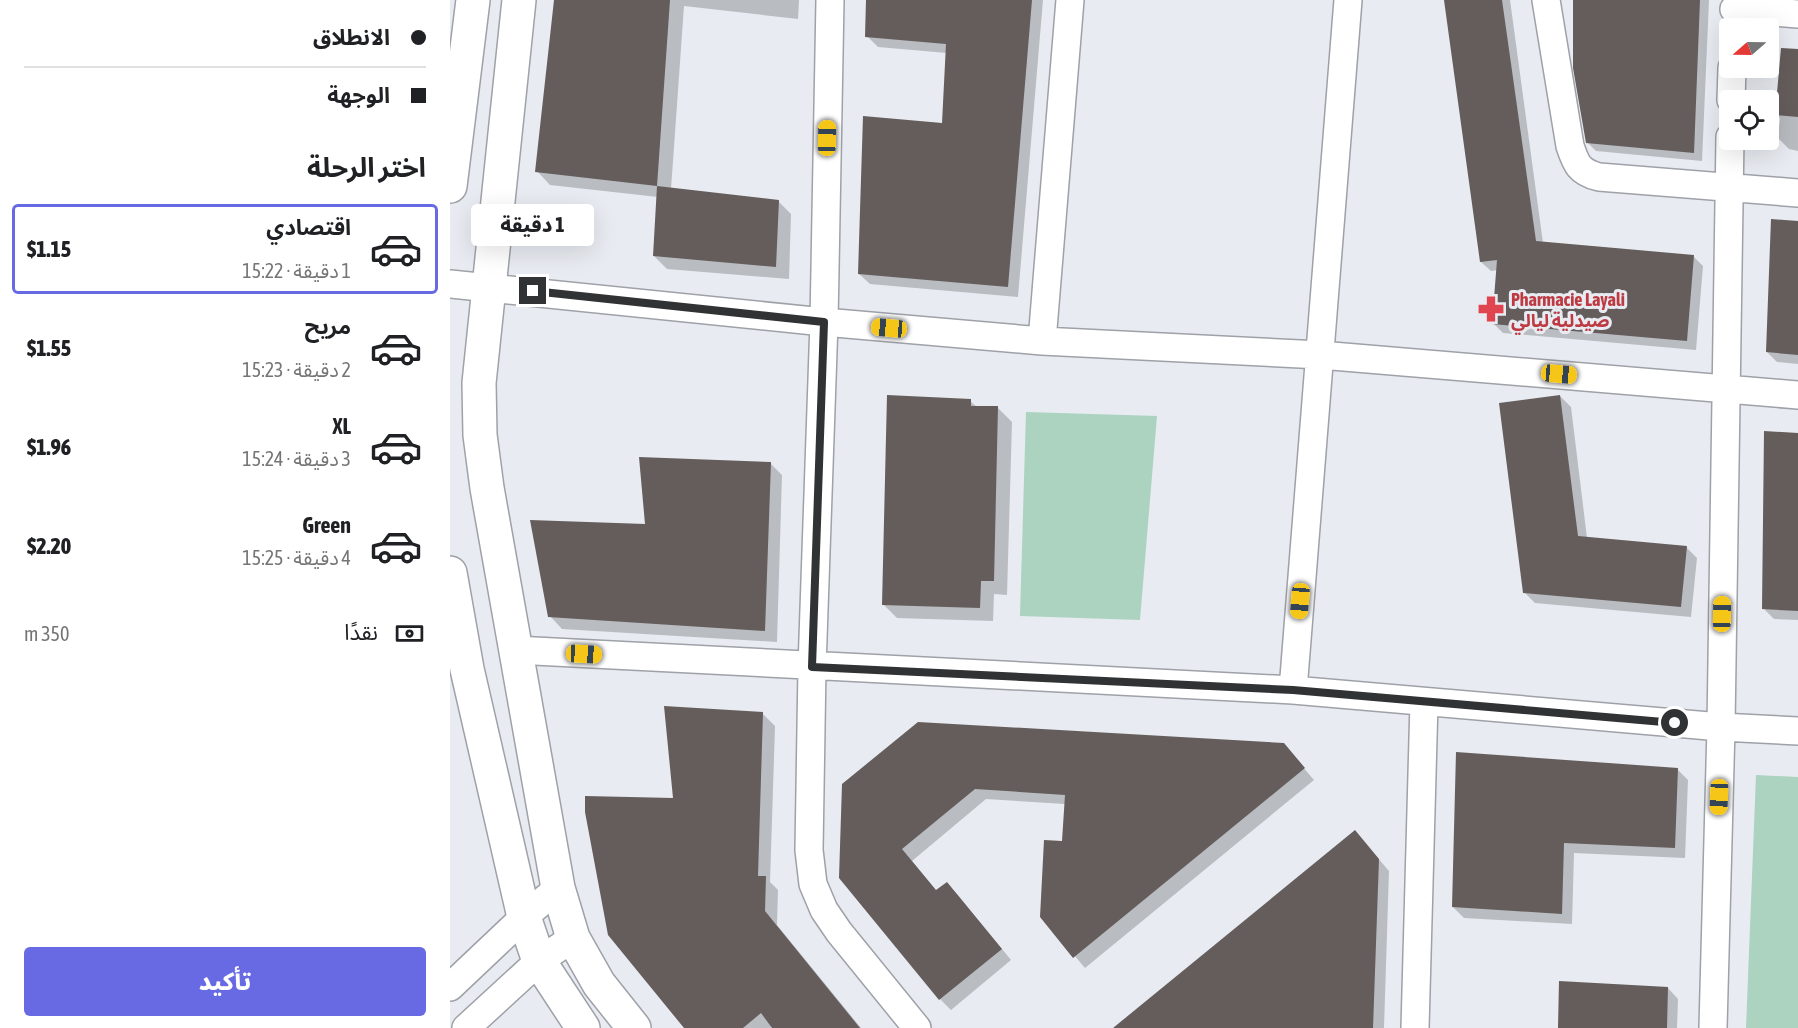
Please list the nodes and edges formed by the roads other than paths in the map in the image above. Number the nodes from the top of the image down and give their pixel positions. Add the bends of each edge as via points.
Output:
1 (473, 0) edge
2 (519, 0) edge
3 (830, 0) edge
4 (1070, 0) edge
5 (1348, 0) edge
6 (1546, 0) edge
7 (1733, 12) edge
8 (1798, 14) edge
9 (1729, 150) edge
10 (450, 186) edge
11 (1728, 187) junction
12 (1798, 193) edge
13 (450, 284) edge
14 (488, 286) junction
15 (824, 322) junction
16 (1042, 341) junction
17 (1320, 355) junction
18 (1726, 388) junction
19 (1798, 395) edge
20 (450, 573) edge
21 (515, 650) junction
22 (812, 667) junction
23 (1293, 690) junction
24 (1424, 702) junction
25 (1721, 727) junction
26 (1798, 731) edge
27 (558, 888) junction
28 (524, 917) junction
29 (573, 938) junction
30 (538, 961) junction
31 (450, 987) edge
32 (466, 1028) edge
33 (583, 1028) edge
34 (634, 1028) edge
35 (917, 1028) edge
36 (1415, 1028) edge
37 (1713, 1028) edge

1 - 10 main road
2 - 14 main road
3 - 15 street
4 - 16 street
5 - 17 street
6 - 11 street via 1570,146 1583,171 1599,177
7 - 8 street
9 - 11 street
11 - 12 street
11 - 18 street
13 - 14 street
14 - 15 street
14 - 21 main road via 479,383 480,435
15 - 16 street
15 - 22 street
16 - 17 street
17 - 18 street
17 - 23 street
18 - 19 street
18 - 25 street
20 - 28 main road via 467,669
21 - 22 street
21 - 27 main road
22 - 23 street
22 - 35 street via 809,850 813,885 832,922
23 - 24 street
24 - 25 street
24 - 36 street
25 - 26 street
25 - 37 street
27 - 28 street
27 - 29 main road
28 - 30 main road
28 - 31 street
29 - 30 street
29 - 34 main road via 599,984
30 - 32 street
30 - 33 main road

